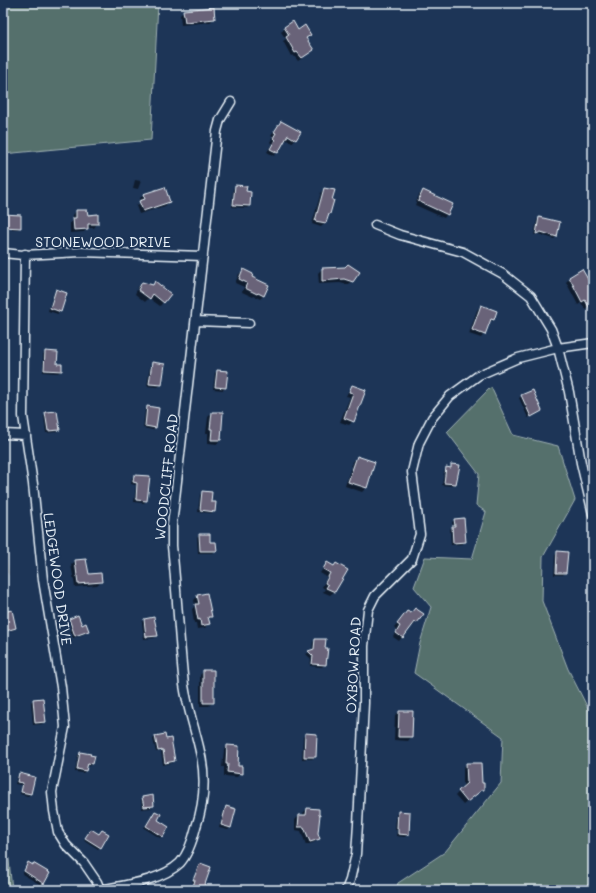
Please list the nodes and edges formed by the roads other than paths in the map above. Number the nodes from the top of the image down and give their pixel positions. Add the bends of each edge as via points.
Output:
1 (231, 102) dead end
2 (375, 225) dead end
3 (3, 253) edge
4 (25, 254) junction
5 (203, 256) junction
6 (196, 321) junction
7 (249, 324) dead end
8 (593, 343) edge
9 (558, 348) junction
10 (3, 434) edge
11 (26, 435) junction
12 (593, 514) edge
13 (100, 890) edge
14 (346, 890) edge

1 - 5 street, WOODCLIFF ROAD via 220,120 217,131
2 - 9 street via 463,252 503,274 531,296 551,329
3 - 4 street, STONEWOOD DRIVE
4 - 5 street, STONEWOOD DRIVE via 81,252
4 - 11 street, LEDGEWOOD DRIVE via 23,416
5 - 6 street, WOODCLIFF ROAD
6 - 7 street
6 - 13 street, WOODCLIFF ROAD via 174,502 172,546 184,686 204,770 200,816 191,845 180,862 153,878
8 - 9 street, OXBOW ROAD
9 - 12 street
9 - 14 street, OXBOW ROAD via 518,358 479,375 450,396 432,418 419,443 412,472 420,534 412,559 375,596 368,610 364,646 364,703 356,854
10 - 11 street
11 - 13 street, LEDGEWOOD DRIVE via 43,580 65,727 52,792 54,811 58,832 66,845 84,863

